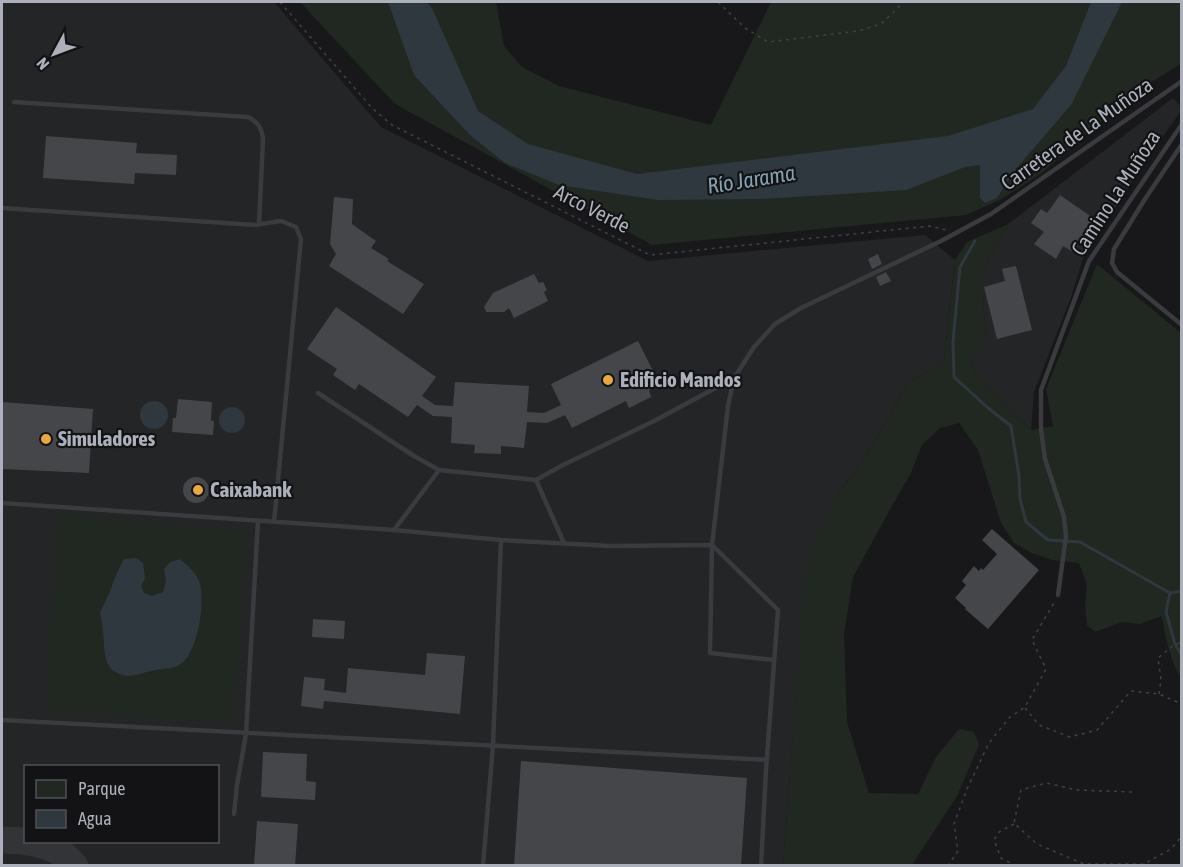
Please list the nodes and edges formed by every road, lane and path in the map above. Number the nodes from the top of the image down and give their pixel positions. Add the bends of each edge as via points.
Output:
1 (280, 2) edge
2 (718, 2) edge
3 (904, 2) edge
4 (1182, 81) edge
5 (14, 102) dead end
6 (1182, 124) edge
7 (1182, 144) edge
8 (2, 207) edge
9 (260, 224) junction
10 (959, 232) junction
11 (1182, 325) edge
12 (734, 378) junction
13 (318, 393) dead end
14 (439, 470) junction
15 (536, 480) junction
16 (2, 503) edge
17 (258, 521) junction
18 (274, 522) junction
19 (394, 530) junction
20 (501, 540) junction
21 (564, 543) junction
22 (712, 545) junction
23 (1058, 595) joint
24 (1182, 643) edge
25 (774, 660) junction
26 (1160, 694) junction
27 (1182, 704) edge
28 (1025, 707) junction
29 (2, 720) edge
30 (246, 734) junction
31 (493, 745) junction
32 (767, 760) junction
33 (1132, 792) dead end
34 (234, 814) dead end
35 (1014, 823) junction
36 (1182, 836) edge
37 (483, 866) edge
38 (761, 866) edge
39 (948, 866) edge
40 (1016, 866) edge

1 - 10 path, Arco Verde via 372,108 392,125 650,255 930,226
2 - 3 path via 745,28 768,42 858,31 881,24
4 - 10 lane, Carretera de La Muñoza via 991,214
5 - 9 lane via 248,117 257,121 263,140
6 - 23 lane, Camino La Muñoza via 1089,261 1041,390 1045,459 1064,517 1066,536
7 - 11 lane via 1114,249 1112,263
8 - 9 lane
9 - 18 lane via 281,221 296,227 301,239
10 - 12 lane, Carretera de La Muñoza via 775,324
12 - 15 lane
12 - 22 lane
13 - 14 lane
14 - 15 lane
14 - 19 lane
15 - 21 lane
16 - 17 lane
17 - 18 lane
17 - 30 lane
18 - 19 lane
19 - 20 lane
20 - 21 lane
20 - 31 lane
21 - 22 lane
22 - 25 lane via 778,610
22 - 25 lane via 710,653
23 - 28 path via 1032,640 1046,669
24 - 26 path via 1158,658
25 - 32 lane
26 - 27 path
26 - 28 path via 1131,691 1097,730 1070,737 1039,725
28 - 39 path via 1009,718 988,743 954,824 958,851
29 - 30 lane
30 - 31 lane
30 - 34 lane
31 - 32 lane
31 - 37 lane
32 - 38 lane
33 - 35 path via 1077,790 1046,783 1022,790
35 - 36 path via 1037,844 1084,864 1144,864 1171,849
35 - 40 path via 994,840 1001,858

